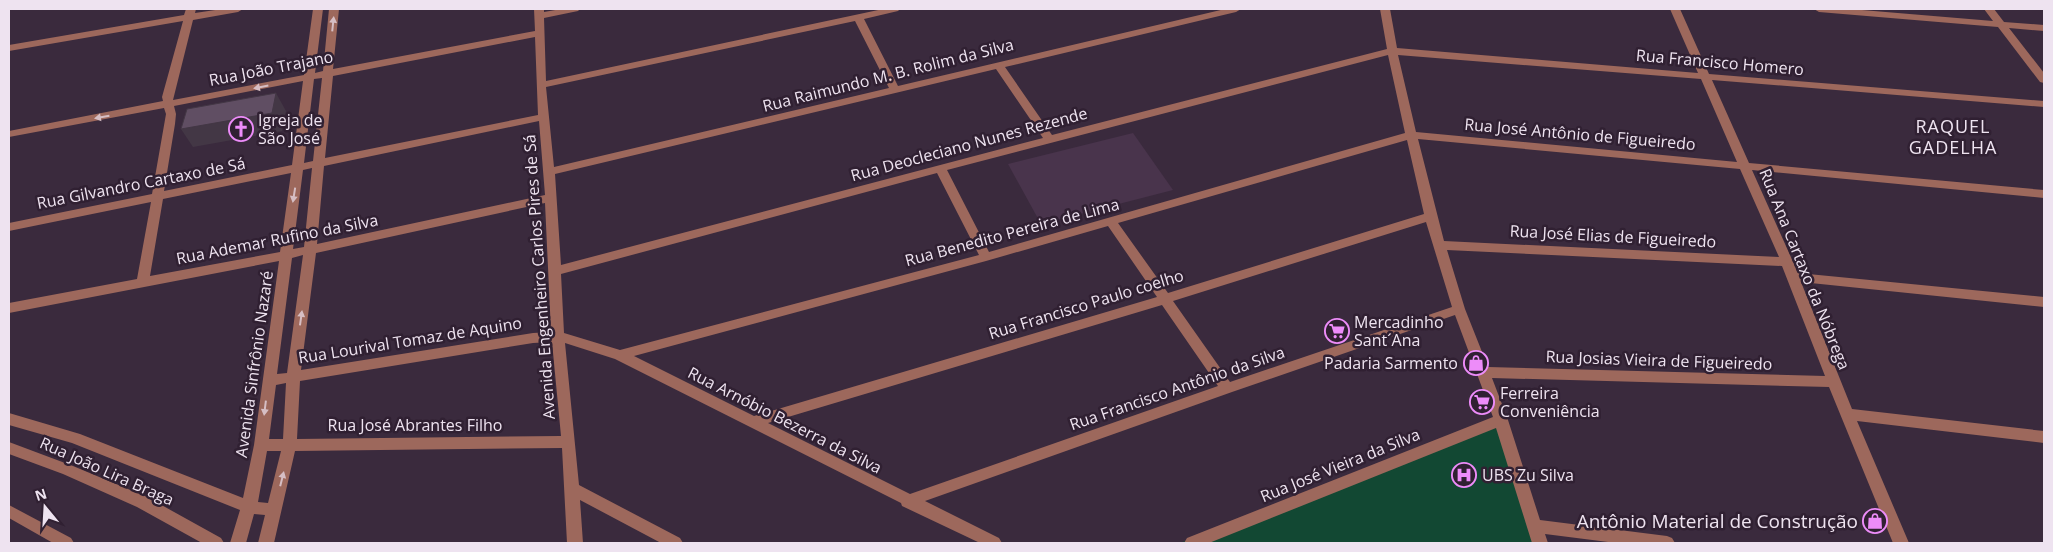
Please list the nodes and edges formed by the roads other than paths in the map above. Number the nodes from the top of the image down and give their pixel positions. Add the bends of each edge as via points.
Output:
1 (238, 9) edge
2 (318, 9) edge
3 (334, 9) edge
4 (575, 9) edge
5 (895, 9) edge
6 (1236, 9) edge
7 (1385, 9) edge
8 (1675, 9) edge
9 (1819, 9) edge
10 (1989, 9) edge
11 (539, 12) edge
12 (190, 13) edge
13 (858, 17) junction
14 (2000, 24) junction
15 (2044, 28) edge
16 (540, 33) junction
17 (9, 48) edge
18 (1392, 51) junction
19 (998, 65) junction
20 (327, 74) junction
21 (1706, 76) junction
22 (309, 78) junction
23 (2044, 80) edge
24 (542, 85) junction
25 (895, 90) junction
26 (2044, 104) edge
27 (170, 105) junction
28 (544, 117) junction
29 (9, 134) edge
30 (1412, 135) junction
31 (1050, 140) junction
32 (319, 163) junction
33 (1745, 166) junction
34 (298, 168) junction
35 (940, 168) junction
36 (549, 172) junction
37 (2044, 194) edge
38 (157, 197) junction
39 (551, 198) junction
40 (1430, 216) junction
41 (1111, 222) junction
42 (9, 226) edge
43 (1438, 245) junction
44 (310, 249) junction
45 (285, 255) junction
46 (986, 256) junction
47 (1787, 262) junction
48 (556, 272) junction
49 (1793, 277) junction
50 (143, 282) junction
51 (1164, 299) junction
52 (2044, 302) edge
53 (9, 308) edge
54 (1459, 309) junction
55 (558, 336) junction
56 (620, 355) junction
57 (1482, 372) junction
58 (293, 377) junction
59 (268, 382) junction
60 (1834, 382) junction
61 (1227, 388) junction
62 (1847, 414) junction
63 (9, 419) edge
64 (1501, 420) junction
65 (752, 422) junction
66 (2044, 437) edge
67 (568, 442) junction
68 (290, 443) junction
69 (261, 445) junction
70 (9, 448) edge
71 (571, 488) junction
72 (908, 501) junction
73 (249, 507) junction
74 (274, 510) junction
75 (9, 511) edge
76 (1534, 526) junction
77 (66, 543) edge
78 (216, 543) edge
79 (238, 543) edge
80 (266, 543) edge
81 (575, 543) edge
82 (675, 543) edge
83 (994, 543) edge
84 (1192, 543) edge
85 (1540, 543) edge
86 (1666, 543) edge
87 (1901, 543) edge

1 - 12 street
2 - 22 street, Avenida Sinfrônio Nazaré
20 -> 3 street
4 - 11 street
5 - 13 street
6 - 19 street, Rua Raimundo M. B. Rolim da Silva
7 - 18 street
8 - 21 street, Rua Ana Cartaxo da Nóbrega
9 - 14 street
10 - 14 street
11 - 16 street, Avenida Engenheiro Carlos Pires de Sá
12 - 17 street
12 - 27 street via 166,97
13 - 24 street
13 - 25 street
14 - 15 street
14 - 23 street
16 - 20 street, Rua João Trajano
16 - 24 street, Avenida Engenheiro Carlos Pires de Sá
18 - 21 street, Rua Francisco Homero
18 - 30 street
18 - 31 street, Rua Deocleciano Nunes Rezende
19 - 25 street, Rua Raimundo M. B. Rolim da Silva
19 - 31 street
20 - 22 street, Rua João Trajano
20 - 32 street
21 - 26 street, Rua Francisco Homero
21 - 33 street, Rua Ana Cartaxo da Nóbrega
22 -> 27 street, Rua João Trajano
22 - 34 street, Avenida Sinfrônio Nazaré
24 - 28 street, Avenida Engenheiro Carlos Pires de Sá
25 - 36 street, Rua Raimundo M. B. Rolim da Silva
27 -> 29 street, Rua João Trajano
27 - 38 street via 170,124
28 - 32 street, Rua Gilvandro Cartaxo de Sá
28 - 36 street, Avenida Engenheiro Carlos Pires de Sá
30 - 33 street, Rua José Antônio de Figueiredo
30 - 40 street
30 - 41 street, Rua Benedito Pereira de Lima
31 - 35 street, Rua Deocleciano Nunes Rezende
32 - 34 street, Rua Gilvandro Cartaxo de Sá
32 - 44 street
33 - 37 street, Rua José Antônio de Figueiredo
33 - 47 street, Rua Ana Cartaxo da Nóbrega
34 - 38 street, Rua Gilvandro Cartaxo de Sá
34 -> 45 street, Avenida Sinfrônio Nazaré
35 - 46 street
35 - 48 street, Rua Deocleciano Nunes Rezende
36 - 39 street, Avenida Engenheiro Carlos Pires de Sá
38 - 42 street, Rua Gilvandro Cartaxo de Sá
38 - 50 street
39 - 44 street, Rua Ademar Rufino da Silva
39 - 48 street, Avenida Engenheiro Carlos Pires de Sá
40 - 43 street
40 - 51 street, Rua Francisco Paulo coelho
41 - 46 street, Rua Benedito Pereira de Lima
41 - 51 street
43 - 47 street, Rua José Elias de Figueiredo
43 - 54 street
44 - 45 street, Rua Ademar Rufino da Silva
58 -> 44 street
45 - 50 street, Rua Ademar Rufino da Silva
45 - 59 street, Avenida Sinfrônio Nazaré
46 - 56 street, Rua Benedito Pereira de Lima
47 - 49 street, Rua Ana Cartaxo da Nóbrega
48 - 55 street, Avenida Engenheiro Carlos Pires de Sá
49 - 52 street
49 - 60 street, Rua Ana Cartaxo da Nóbrega
50 - 53 street, Rua Ademar Rufino da Silva
51 - 61 street
51 - 65 street, Rua Francisco Paulo coelho
54 - 57 street
54 - 61 street, Rua Francisco Antônio da Silva
55 - 56 street, Rua Arnóbio Bezerra da Silva
55 - 58 street, Rua Lourival Tomaz de Aquino
55 - 67 street, Avenida Engenheiro Carlos Pires de Sá
56 - 65 street, Rua Arnóbio Bezerra da Silva
57 - 60 street, Rua Josias Vieira de Figueiredo
57 - 64 street
58 - 59 street, Rua Lourival Tomaz de Aquino
58 - 68 street
59 -> 69 street, Avenida Sinfrônio Nazaré
60 - 62 street, Rua Ana Cartaxo da Nóbrega
61 - 72 street, Rua Francisco Antônio da Silva
62 - 66 street
62 - 87 street, Rua Ana Cartaxo da Nóbrega
63 - 73 street via 75,438
64 - 76 street
64 - 84 street, Rua José Vieira da Silva
65 - 72 street, Rua Arnóbio Bezerra da Silva
67 - 68 street, Rua José Abrantes Filho
67 - 71 street, Avenida Engenheiro Carlos Pires de Sá
68 - 69 street, Rua José Abrantes Filho
74 -> 68 street
69 - 73 street, Avenida Sinfrônio Nazaré
70 - 78 street, Rua João Lira Braga via 142,502
71 - 81 street, Avenida Engenheiro Carlos Pires de Sá
71 - 82 street
72 - 83 street, Rua Arnóbio Bezerra da Silva
73 - 74 street
73 - 79 street, Avenida Sinfrônio Nazaré
74 - 80 street
75 - 77 street
76 - 85 street
76 - 86 street

